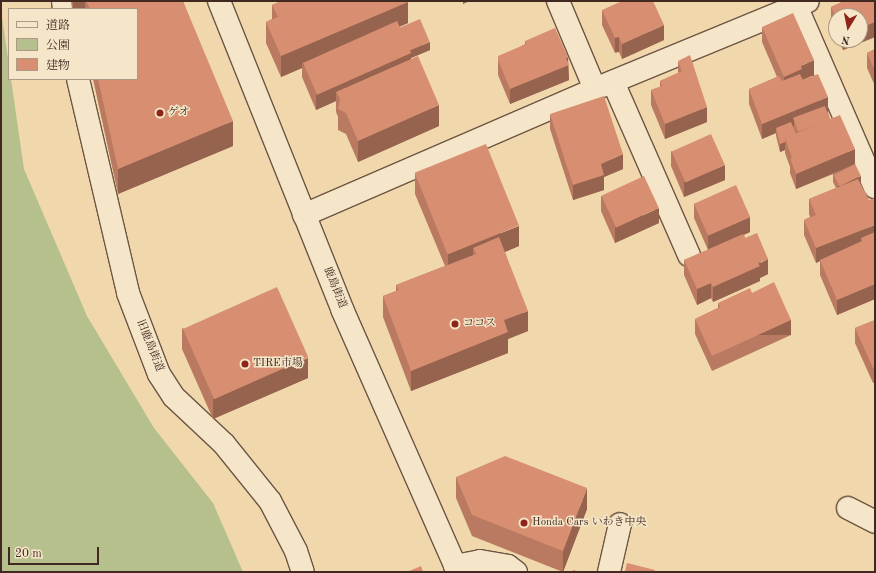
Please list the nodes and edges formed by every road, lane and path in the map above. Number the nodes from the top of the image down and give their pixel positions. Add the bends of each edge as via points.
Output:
1 (219, 1) edge
2 (558, 1) edge
3 (799, 3) edge
4 (78, 80) edge
5 (604, 86) junction
6 (875, 187) edge
7 (304, 215) junction
8 (689, 255) dead end
9 (848, 508) dead end
10 (875, 522) edge
11 (620, 524) dead end
12 (456, 569) edge
13 (303, 572) edge
14 (516, 572) edge
15 (609, 572) edge

1 - 7 street, 鹿島街道
2 - 5 street
3 - 5 street
3 - 6 street
4 - 13 street, 旧鹿島街道 via 128,292 159,374 174,397 224,444 270,501 296,551
5 - 7 street
5 - 8 street
7 - 12 street, 鹿島街道 via 342,309
9 - 10 street
11 - 15 street
12 - 14 street via 480,561 508,566

